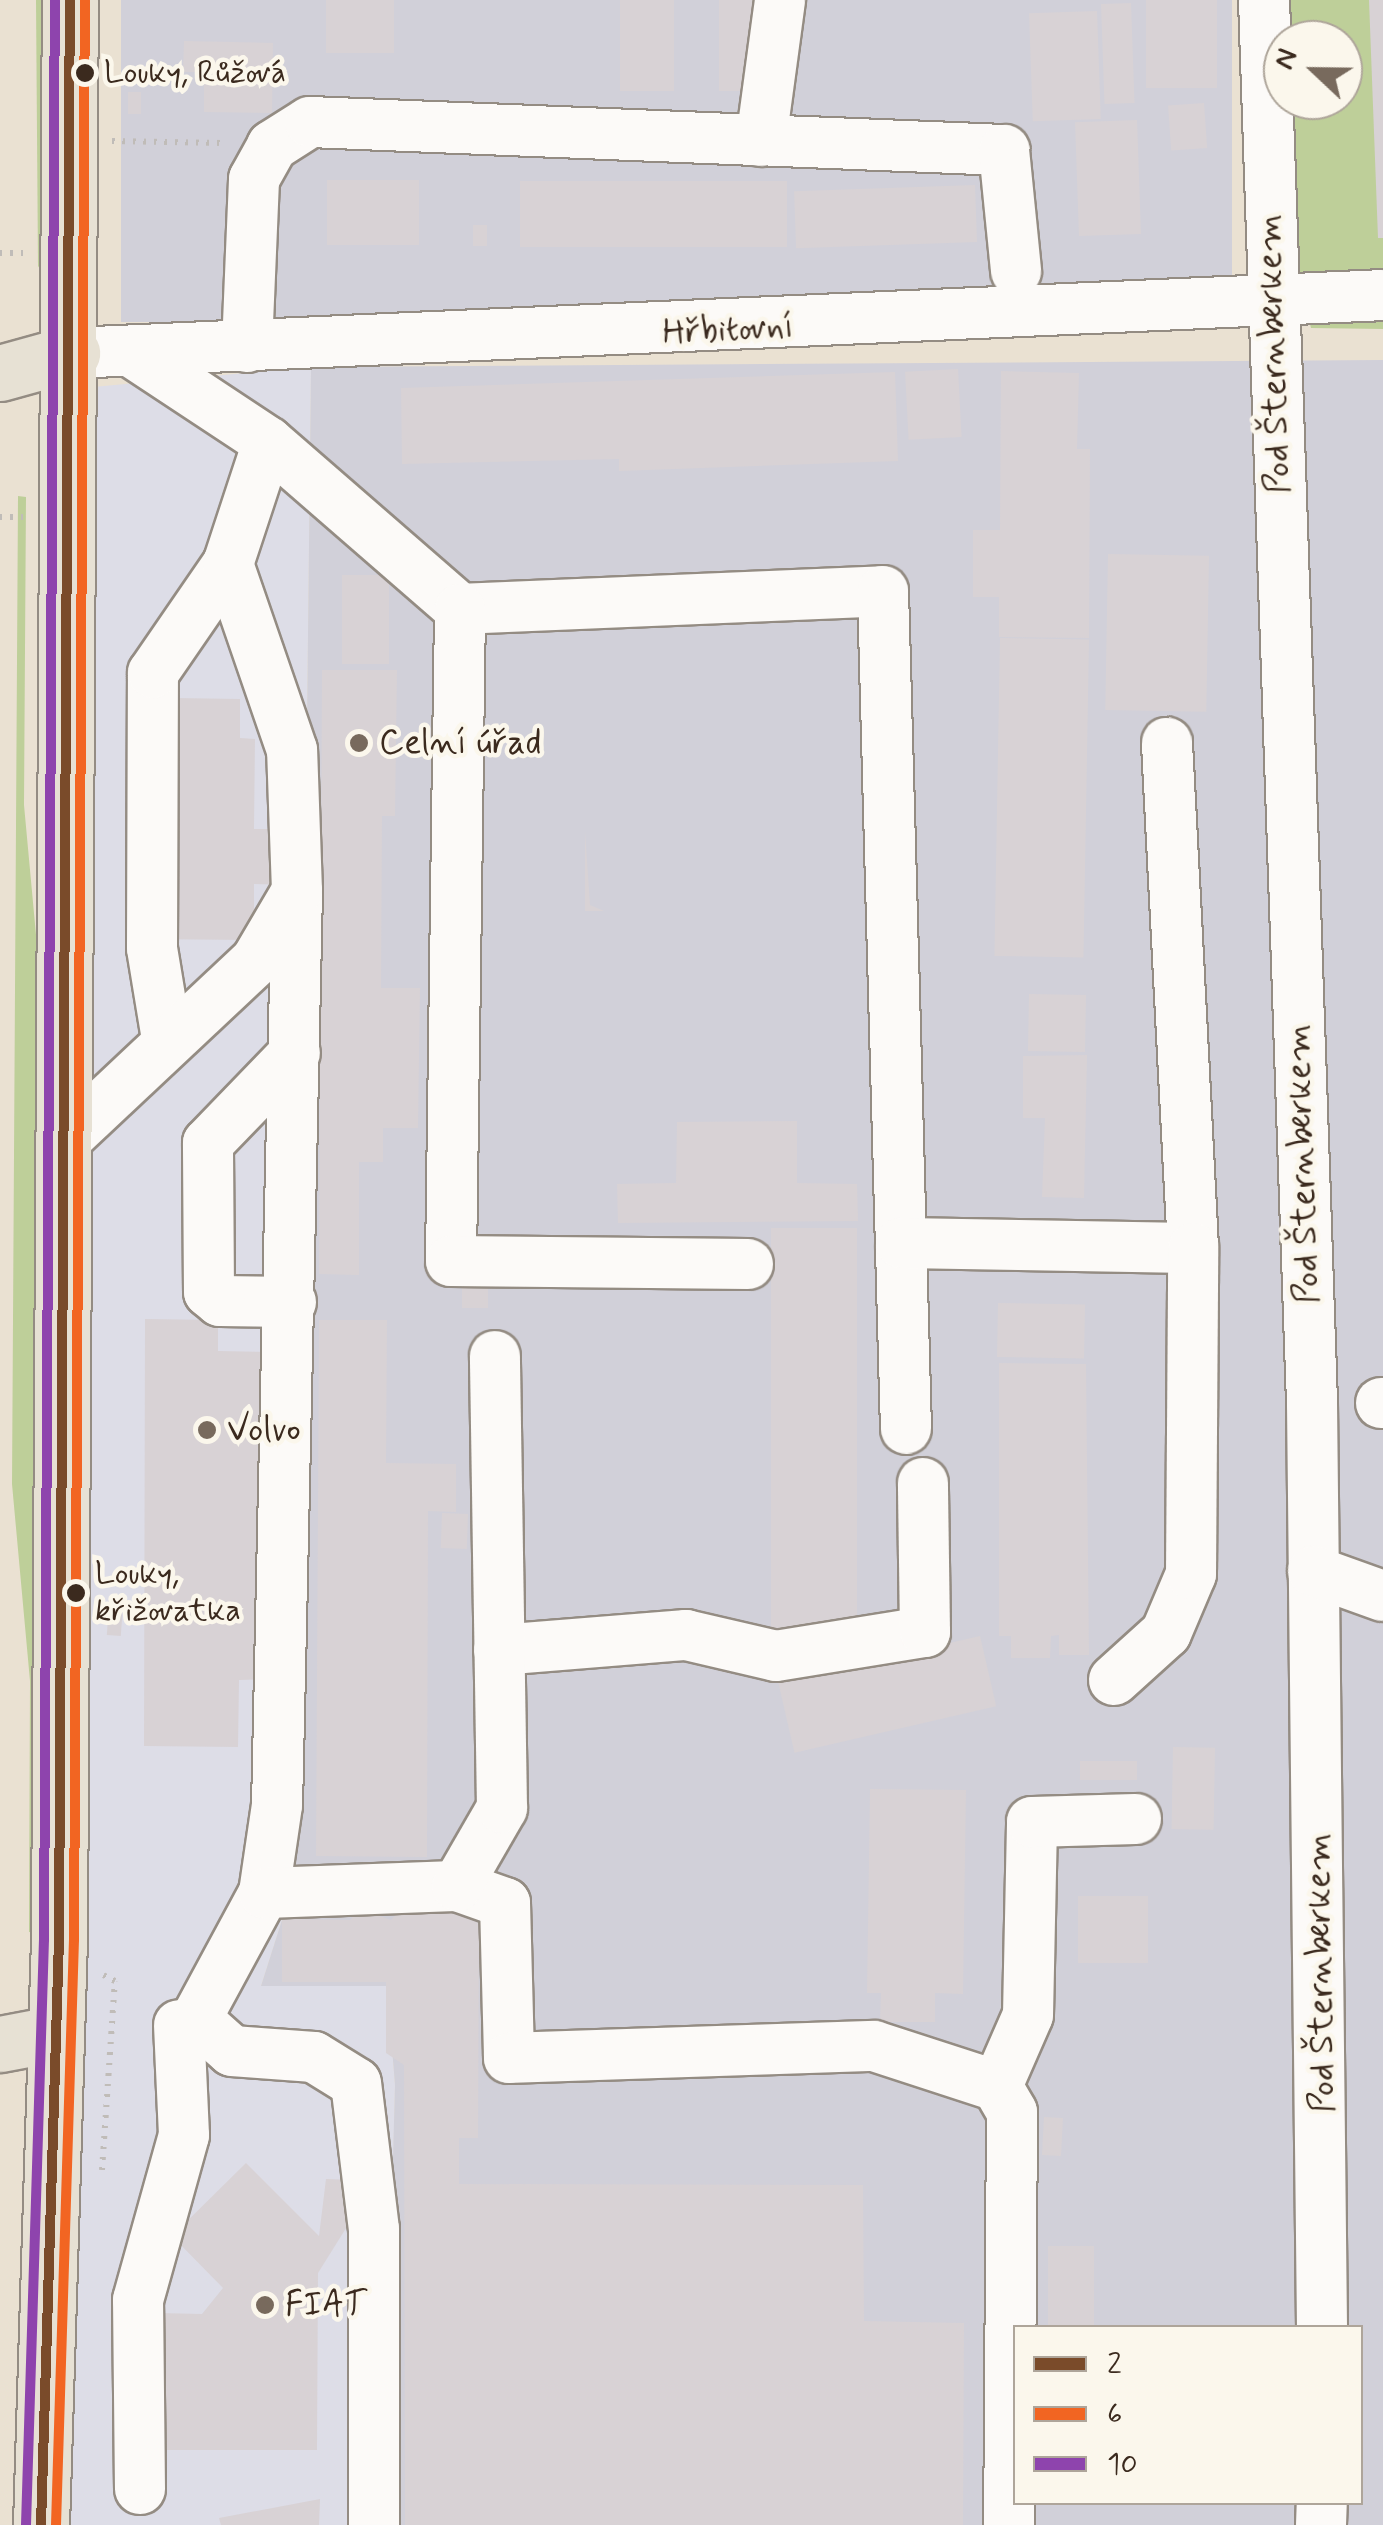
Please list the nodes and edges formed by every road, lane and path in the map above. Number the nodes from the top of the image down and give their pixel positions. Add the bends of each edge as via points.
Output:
1 (70, 0) edge
2 (780, 0) edge
3 (1264, 0) edge
4 (110, 141) dead end
5 (761, 141) junction
6 (223, 143) dead end
7 (1016, 270) dead end
8 (1383, 295) edge
9 (1273, 305) junction
10 (247, 347) junction
11 (132, 352) junction
12 (72, 353) junction
13 (0, 372) edge
14 (268, 442) junction
15 (228, 564) junction
16 (460, 609) junction
17 (1167, 743) dead end
18 (297, 891) junction
19 (167, 1039) junction
20 (295, 1053) junction
21 (62, 1142) junction
22 (901, 1242) junction
23 (1194, 1248) junction
24 (748, 1264) dead end
25 (291, 1302) junction
26 (495, 1356) dead end
27 (906, 1429) dead end
28 (923, 1483) dead end
29 (1313, 1570) junction
30 (1383, 1596) edge
31 (499, 1650) junction
32 (1114, 1680) dead end
33 (1136, 1819) dead end
34 (457, 1886) junction
35 (264, 1892) junction
36 (187, 2022) junction
37 (54, 2034) junction
38 (0, 2044) edge
39 (997, 2086) junction
40 (1322, 2325) edge
41 (140, 2488) dead end
42 (41, 2525) edge
43 (374, 2525) edge
44 (1009, 2525) edge

1 - 12 main road
2 - 5 street
3 - 9 street, Pod Šternberkem
4 - 6 path
5 - 7 street via 1004,150
5 - 10 street via 310,122 272,146 254,179
8 - 9 street, Hřbitovní
9 - 10 street, Hřbitovní
9 - 29 street, Pod Šternberkem
10 - 11 street, Hřbitovní
11 - 12 street, Hřbitovní
11 - 14 street
12 - 13 main road
12 - 21 main road
14 - 15 street
14 - 16 street
15 - 18 street via 292,750
15 - 19 street via 152,673 152,948
16 - 22 street via 884,591
16 - 24 street via 451,1261
17 - 23 street
18 - 19 street via 256,961
18 - 20 street
19 - 21 street
20 - 25 street
20 - 25 street via 208,1143 210,1292 220,1301
21 - 37 main road
22 - 23 street
22 - 27 street
23 - 32 street via 1191,1574 1166,1633
25 - 35 street via 277,1805
26 - 31 street
28 - 31 street via 924,1632 776,1656 686,1635
29 - 30 street
29 - 40 street, Pod Šternberkem
31 - 34 street via 502,1808
33 - 39 street via 1032,1822 1028,2015
34 - 35 street
34 - 39 street via 505,1902 509,2058 874,2046
35 - 36 street
36 - 41 street via 184,2135 138,2300
36 - 43 street via 232,2051 314,2057 356,2083 374,2230
37 - 38 main road
37 - 42 main road
39 - 44 street via 1012,2112

